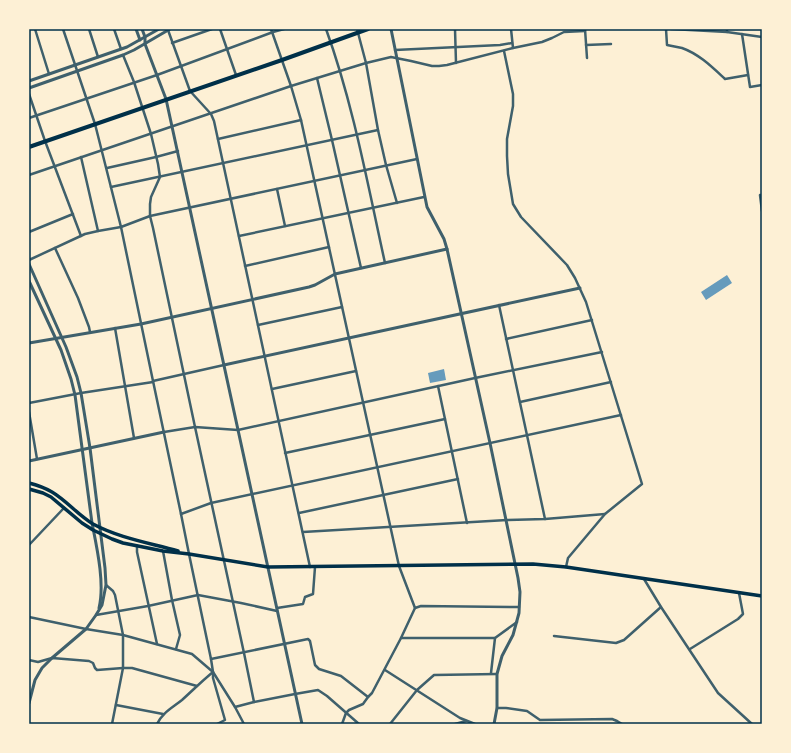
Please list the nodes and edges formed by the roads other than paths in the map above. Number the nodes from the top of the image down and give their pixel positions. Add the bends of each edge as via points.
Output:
1 (35, 29) edge
2 (63, 29) edge
3 (89, 29) edge
4 (114, 29) edge
5 (136, 29) edge
6 (142, 29) edge
7 (159, 29) edge
8 (212, 29) edge
9 (220, 29) edge
10 (284, 29) edge
11 (326, 29) edge
12 (368, 29) edge
13 (390, 29) edge
14 (455, 29) edge
15 (510, 29) edge
16 (666, 29) edge
17 (671, 29) edge
18 (169, 30) edge
19 (358, 30) edge
20 (585, 30) edge
21 (154, 31) edge
22 (272, 31) edge
23 (727, 31) edge
24 (742, 34) junction
25 (145, 37) junction
26 (762, 37) edge
27 (140, 40) junction
28 (331, 42) junction
29 (172, 43) junction
30 (512, 43) junction
31 (145, 44) junction
32 (610, 44) dead end
33 (586, 45) junction
34 (456, 47) junction
35 (513, 48) junction
36 (227, 49) junction
37 (121, 50) junction
38 (395, 50) junction
39 (504, 51) junction
40 (123, 55) junction
41 (98, 57) junction
42 (396, 58) junction
43 (587, 58) dead end
44 (282, 60) junction
45 (366, 63) junction
46 (456, 63) junction
47 (75, 66) junction
48 (181, 66) junction
49 (77, 71) junction
50 (340, 71) junction
51 (50, 74) junction
52 (157, 75) junction
53 (236, 75) junction
54 (748, 75) junction
55 (317, 78) junction
56 (29, 81) edge
57 (134, 82) junction
58 (762, 84) edge
59 (291, 86) junction
60 (29, 88) edge
61 (190, 91) junction
62 (29, 94) edge
63 (87, 98) junction
64 (166, 99) junction
65 (142, 108) junction
66 (211, 114) junction
67 (36, 115) junction
68 (29, 118) edge
69 (301, 120) junction
70 (95, 124) junction
71 (172, 126) junction
72 (378, 130) junction
73 (151, 134) junction
74 (356, 134) junction
75 (218, 139) junction
76 (332, 140) junction
77 (45, 141) junction
78 (307, 145) junction
79 (29, 147) edge
80 (102, 150) junction
81 (178, 150) junction
82 (81, 157) junction
83 (156, 157) junction
84 (417, 159) junction
85 (223, 164) junction
86 (386, 165) junction
87 (55, 166) junction
88 (107, 168) junction
89 (364, 170) junction
90 (182, 173) junction
91 (29, 175) edge
92 (340, 175) junction
93 (160, 177) junction
94 (314, 181) junction
95 (112, 187) junction
96 (278, 189) junction
97 (762, 195) edge
98 (424, 197) junction
99 (231, 199) junction
100 (397, 203) junction
101 (190, 207) junction
102 (373, 208) junction
103 (762, 211) edge
104 (348, 213) junction
105 (73, 214) junction
106 (150, 216) junction
107 (323, 218) junction
108 (285, 226) junction
109 (121, 227) junction
110 (98, 231) junction
111 (29, 232) edge
112 (81, 236) junction
113 (239, 236) junction
114 (329, 247) junction
115 (55, 248) junction
116 (447, 249) junction
117 (29, 260) edge
118 (385, 263) junction
119 (29, 264) edge
120 (245, 266) junction
121 (361, 268) junction
122 (335, 274) junction
123 (29, 281) edge
124 (580, 288) junction
125 (252, 300) junction
126 (499, 306) junction
127 (342, 307) junction
128 (212, 308) junction
129 (461, 314) junction
130 (172, 317) junction
131 (592, 320) junction
132 (141, 324) junction
133 (258, 325) junction
134 (115, 328) junction
135 (90, 332) junction
136 (62, 338) junction
137 (348, 338) junction
138 (506, 338) junction
139 (55, 339) junction
140 (29, 343) edge
141 (602, 352) junction
142 (264, 356) junction
143 (224, 365) junction
144 (356, 371) junction
145 (514, 371) junction
146 (184, 374) junction
147 (476, 378) junction
148 (153, 381) junction
149 (611, 382) junction
150 (125, 386) junction
151 (438, 386) junction
152 (272, 389) junction
153 (81, 393) junction
154 (75, 394) junction
155 (520, 402) junction
156 (29, 403) edge
157 (362, 403) junction
158 (29, 412) edge
159 (620, 415) junction
160 (445, 419) junction
161 (279, 421) junction
162 (195, 427) junction
163 (238, 430) junction
164 (31, 432) edge
165 (164, 432) junction
166 (370, 435) junction
167 (527, 435) junction
168 (134, 438) junction
169 (490, 443) junction
170 (90, 448) junction
171 (82, 450) junction
172 (452, 451) junction
173 (285, 452) junction
174 (37, 459) junction
175 (29, 461) edge
176 (377, 467) junction
177 (458, 479) junction
178 (29, 483) edge
179 (292, 485) junction
180 (29, 489) edge
181 (252, 494) junction
182 (383, 496) junction
183 (211, 503) junction
184 (64, 508) junction
185 (299, 513) junction
186 (181, 514) junction
187 (605, 514) junction
188 (545, 519) junction
189 (507, 520) junction
190 (92, 523) junction
191 (467, 523) junction
192 (99, 527) junction
193 (390, 528) junction
194 (94, 530) junction
195 (303, 532) junction
196 (100, 534) junction
197 (29, 546) edge
198 (137, 546) junction
199 (163, 551) junction
200 (189, 554) junction
201 (224, 560) junction
202 (516, 564) junction
203 (399, 566) junction
204 (268, 567) junction
205 (313, 567) junction
206 (566, 567) junction
207 (644, 578) junction
208 (106, 585) junction
209 (739, 593) junction
210 (198, 595) junction
211 (762, 596) edge
212 (172, 600) junction
213 (233, 602) junction
214 (148, 606) junction
215 (519, 607) junction
216 (661, 607) junction
217 (415, 608) junction
218 (277, 609) junction
219 (118, 612) junction
220 (96, 615) junction
221 (29, 617) edge
222 (517, 622) junction
223 (86, 629) junction
224 (123, 635) junction
225 (554, 636) dead end
226 (401, 638) junction
227 (495, 638) junction
228 (157, 644) junction
229 (284, 644) junction
230 (176, 649) junction
231 (690, 649) junction
232 (244, 652) junction
233 (52, 658) junction
234 (211, 659) junction
235 (29, 660) edge
236 (123, 668) junction
237 (385, 670) junction
238 (213, 672) junction
239 (491, 674) junction
240 (497, 674) junction
241 (197, 686) junction
242 (31, 687) edge
243 (417, 690) junction
244 (295, 694) junction
245 (368, 697) junction
246 (254, 702) junction
247 (29, 703) edge
248 (116, 705) junction
249 (235, 707) junction
250 (497, 708) junction
251 (346, 713) junction
252 (163, 714) junction
253 (466, 721) junction
254 (112, 724) edge
255 (157, 724) edge
256 (217, 724) edge
257 (244, 724) edge
258 (302, 724) edge
259 (342, 724) edge
260 (359, 724) edge
261 (390, 724) edge
262 (455, 724) edge
263 (475, 724) edge
264 (494, 724) edge
265 (622, 724) edge
266 (752, 724) edge

1 - 51 street
2 - 47 street
3 - 41 street
4 - 37 street
5 - 27 street
6 - 25 street
7 - 21 street
8 - 29 street
9 - 36 street
10 - 22 street
11 - 28 street
12 - 19 highway
13 - 38 street
14 - 34 street
15 - 30 street
16 - 54 street via 667,45 682,48 699,57 725,80
17 - 23 street
18 - 29 street
18 - 31 street
19 - 28 highway
19 - 45 street
20 - 33 street
20 - 35 street via 564,32 542,42
21 - 25 street
22 - 36 street
22 - 44 street
23 - 24 street
24 - 26 street
24 - 54 street
25 - 27 street
25 - 31 street
27 - 31 street
27 - 37 street
28 - 44 highway
28 - 50 street
29 - 48 street
30 - 34 street
30 - 35 street
31 - 40 street
31 - 52 street
32 - 33 street
33 - 43 street
34 - 38 street
34 - 46 street
35 - 39 street
36 - 48 street
36 - 53 street
37 - 41 street
38 - 42 street
39 - 46 street
39 - 124 street via 513,94 507,156 514,207 567,265
40 - 49 street
40 - 57 street
41 - 47 street
42 - 45 street
42 - 46 street via 432,66
42 - 84 street
44 - 53 highway
44 - 59 street
45 - 50 street
45 - 72 street
47 - 49 street
47 - 51 street
48 - 52 street
48 - 61 street
49 - 60 street
49 - 63 street
50 - 55 street
50 - 74 street
51 - 56 street
52 - 57 street
52 - 64 street
53 - 61 highway
54 - 58 street via 750,86
55 - 59 street
55 - 76 street
57 - 63 street
57 - 65 street
59 - 66 street
59 - 69 street
61 - 64 highway
61 - 66 street
62 - 67 street
63 - 67 street
63 - 70 street
64 - 65 highway
64 - 71 street
65 - 70 highway
65 - 73 street
66 - 71 street
66 - 75 street
67 - 68 street
67 - 77 street
69 - 75 street
69 - 78 street
70 - 77 highway
70 - 80 street
71 - 73 street
71 - 81 street
72 - 74 street
72 - 86 street
73 - 80 street
73 - 83 street
74 - 76 street
74 - 89 street
75 - 85 street
76 - 78 street
76 - 92 street
77 - 79 highway
77 - 87 street
78 - 85 street
78 - 94 street
80 - 82 street
80 - 88 street
81 - 83 street
81 - 90 street
82 - 87 street
82 - 110 street
83 - 88 street
83 - 93 street
84 - 86 street
84 - 98 street
85 - 90 street
85 - 99 street
86 - 89 street
86 - 100 street
87 - 91 street
87 - 105 street
88 - 95 street
89 - 92 street
89 - 102 street
90 - 93 street
90 - 101 street
92 - 94 street
92 - 104 street
93 - 95 street
93 - 106 street via 152,197
94 - 96 street
94 - 107 street
95 - 109 street
96 - 99 street
96 - 108 street
97 - 103 street
98 - 100 street
98 - 116 street
99 - 101 street
99 - 113 street
100 - 102 street
101 - 106 street
101 - 128 street
102 - 104 street
102 - 118 street
104 - 107 street
104 - 121 street
105 - 111 street
105 - 112 street
106 - 109 street
106 - 130 street
107 - 108 street
107 - 114 street
108 - 113 street
109 - 110 street
109 - 132 street
110 - 112 street
112 - 115 street
113 - 120 street
114 - 120 street
114 - 122 street
115 - 117 street
115 - 135 street
116 - 118 street
116 - 129 street
118 - 121 street
119 - 136 street
120 - 125 street
121 - 122 street
122 - 125 street via 315,285
122 - 127 street
123 - 139 street
124 - 126 street
124 - 131 street
125 - 128 street
125 - 133 street
126 - 129 street
126 - 138 street
127 - 133 street
127 - 137 street
128 - 130 street
128 - 143 street
129 - 137 street
129 - 147 street
130 - 132 street
130 - 146 street
131 - 138 street
131 - 141 street
132 - 134 street
132 - 148 street
133 - 142 street
134 - 135 street
134 - 150 street
135 - 136 street
136 - 139 street
136 - 153 street
137 - 142 street
137 - 144 street
138 - 145 street
139 - 140 street
139 - 154 street via 66,363
141 - 145 street
141 - 149 street
142 - 143 street
142 - 152 street
143 - 146 street
143 - 163 street
144 - 152 street
144 - 157 street
145 - 147 street
145 - 155 street
146 - 148 street
146 - 162 street
147 - 151 street
147 - 169 street
148 - 150 street
148 - 165 street
149 - 155 street
149 - 159 street
150 - 153 street
150 - 168 street
151 - 157 street
151 - 160 street
152 - 161 street
153 - 154 street
153 - 170 street
154 - 156 street
154 - 171 street
155 - 167 street
157 - 161 street
157 - 166 street
158 - 164 street
159 - 167 street
159 - 187 street via 642,484
160 - 166 street
160 - 172 street
161 - 163 street
161 - 173 street
162 - 163 street
162 - 165 street
162 - 183 street
163 - 181 street
164 - 174 street
165 - 168 street
165 - 186 street
166 - 173 street
166 - 176 street
167 - 169 street
167 - 188 street
168 - 170 street
169 - 172 street
169 - 189 street
170 - 171 street
170 - 192 street
171 - 174 street
171 - 190 street
172 - 176 street
172 - 177 street
173 - 179 street
174 - 175 street
176 - 179 street
176 - 182 street
177 - 182 street
177 - 191 street
178 - 190 main road via 53,493
179 - 181 street
179 - 185 street
180 - 184 main road via 51,497
181 - 183 street
181 - 204 street
182 - 185 street
182 - 193 street
183 - 186 street
183 - 201 street
184 - 194 main road
184 - 197 street
185 - 195 street
186 - 200 street
187 - 188 street
187 - 206 street via 568,558
188 - 189 street
189 - 191 street
189 - 202 street
190 - 192 main road
190 - 194 street
191 - 193 street
192 - 196 street
192 - 200 main road via 125,537
193 - 195 street
193 - 203 street
194 - 196 main road
194 - 220 street via 101,584 101,598
195 - 205 street
196 - 198 main road
196 - 208 street
198 - 199 main road
198 - 214 street
199 - 200 main road
199 - 212 street
200 - 201 main road
200 - 210 street
201 - 204 main road
201 - 213 street
202 - 203 main road
202 - 206 main road
202 - 215 street via 520,592
203 - 205 main road
203 - 217 street
204 - 205 main road
204 - 218 street
205 - 218 street via 313,594 305,597 303,604
206 - 207 main road
207 - 209 main road
207 - 216 street
208 - 219 street via 115,595
208 - 220 street via 102,605
209 - 211 main road
209 - 231 street via 743,614
210 - 212 street
210 - 213 street
210 - 234 street
212 - 214 street
212 - 230 street via 180,635
213 - 218 street
213 - 232 street
214 - 219 street
214 - 228 street
215 - 217 street
215 - 222 street
216 - 225 street via 620,642
216 - 231 street
217 - 226 street
218 - 229 street
219 - 220 street
219 - 224 street
220 - 223 street
221 - 223 street
222 - 227 street
222 - 240 street
223 - 224 street
223 - 233 street
224 - 228 street
224 - 236 street
226 - 227 street
226 - 237 street
227 - 239 street
228 - 230 street
229 - 232 street
229 - 244 street
229 - 245 street via 308,639 315,665 319,669 341,676
230 - 238 street via 192,654
231 - 266 street via 718,693
232 - 234 street
232 - 246 street
233 - 235 street via 38,662
233 - 236 street via 93,662 97,670
233 - 242 street via 42,668
234 - 238 street
236 - 241 street via 132,668
236 - 248 street
237 - 243 street
237 - 245 street
238 - 241 street
238 - 249 street
238 - 256 street via 225,720
239 - 240 street
239 - 243 street via 438,674
240 - 250 street
241 - 252 street
242 - 247 street
243 - 253 street
243 - 261 street
244 - 246 street
244 - 251 street via 318,690
244 - 258 street
245 - 251 street via 363,704
246 - 249 street
248 - 252 street
248 - 254 street
249 - 257 street
250 - 264 street
250 - 265 street via 527,711 540,720 612,719
251 - 259 street
251 - 260 street
252 - 255 street
253 - 262 street
253 - 263 street

